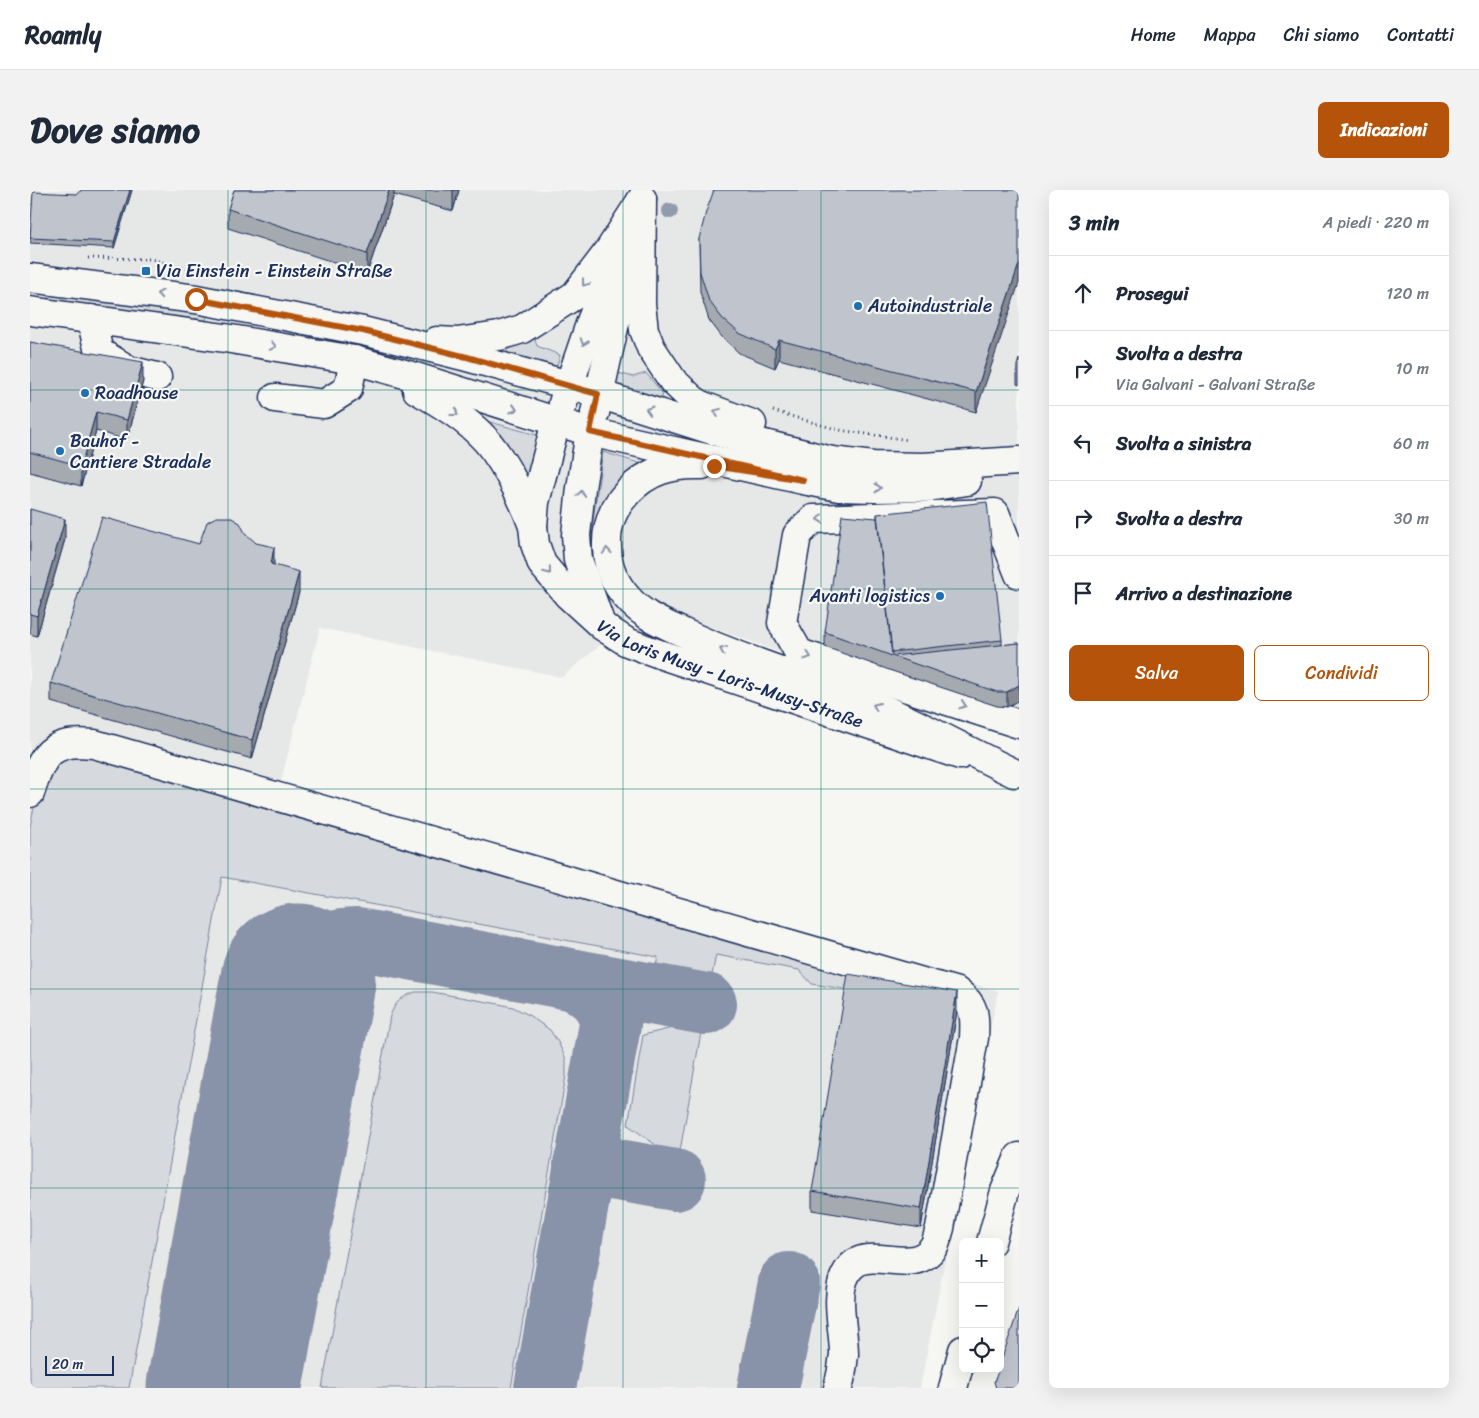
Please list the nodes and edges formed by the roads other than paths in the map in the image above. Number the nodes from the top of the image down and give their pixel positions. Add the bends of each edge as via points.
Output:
1 (644, 195) edge
2 (30, 278) edge
3 (30, 311) edge
4 (91, 319) junction
5 (403, 340) junction
6 (361, 361) junction
7 (157, 377) dead end
8 (583, 390) junction
9 (275, 398) dead end
10 (556, 422) junction
11 (590, 432) junction
12 (1019, 461) edge
13 (988, 464) junction
14 (1019, 474) edge
15 (803, 480) junction
16 (533, 526) junction
17 (1019, 574) edge
18 (602, 626) junction
19 (1019, 724) edge
20 (1016, 774) edge
21 (30, 793) edge
22 (1019, 1158) edge
23 (993, 1238) edge
24 (959, 1365) edge
25 (838, 1388) edge
26 (953, 1388) edge

1 -> 5 main road via 608,252 575,295 522,329 457,342
1 - 8 main road
13 -> 1 main road via 892,454 800,438 741,421 692,399 664,369 644,330 641,298
5 -> 2 main road via 196,299
3 - 4 main road
4 -> 6 main road
4 - 7 main road via 99,352 129,370
5 - 8 main road
6 - 9 main road via 348,389 324,404
6 -> 10 main road
6 -> 16 main road via 444,405 479,433 496,454 525,503
8 - 10 main road
8 - 11 main road, Via Loris Musy - Loris-Musy-Straße
13 -> 8 main road via 923,468 832,461 721,433
10 - 11 main road
10 - 16 main road via 535,502
11 - 15 main road
18 -> 11 main road, Via Loris Musy - Loris-Musy-Straße via 578,560 577,544
12 - 13 main road
15 -> 14 main road via 839,487 928,487
20 -> 15 main road via 874,704 726,652 668,626 629,599 612,577 606,539 612,513 626,494 652,473 682,464 706,465
16 -> 18 main road via 542,564 568,595
17 -> 19 main road via 995,513 813,519 797,535 782,623 799,653
18 - 20 main road, Via Loris Musy - Loris-Musy-Straße via 627,642 662,655
21 - 25 main road via 42,760 49,752 69,742 94,744 957,992 972,1008 974,1038 940,1228 935,1244 920,1260 870,1258 850,1266 842,1288 844,1353
22 - 23 main road via 1005,1191
24 - 26 main road

